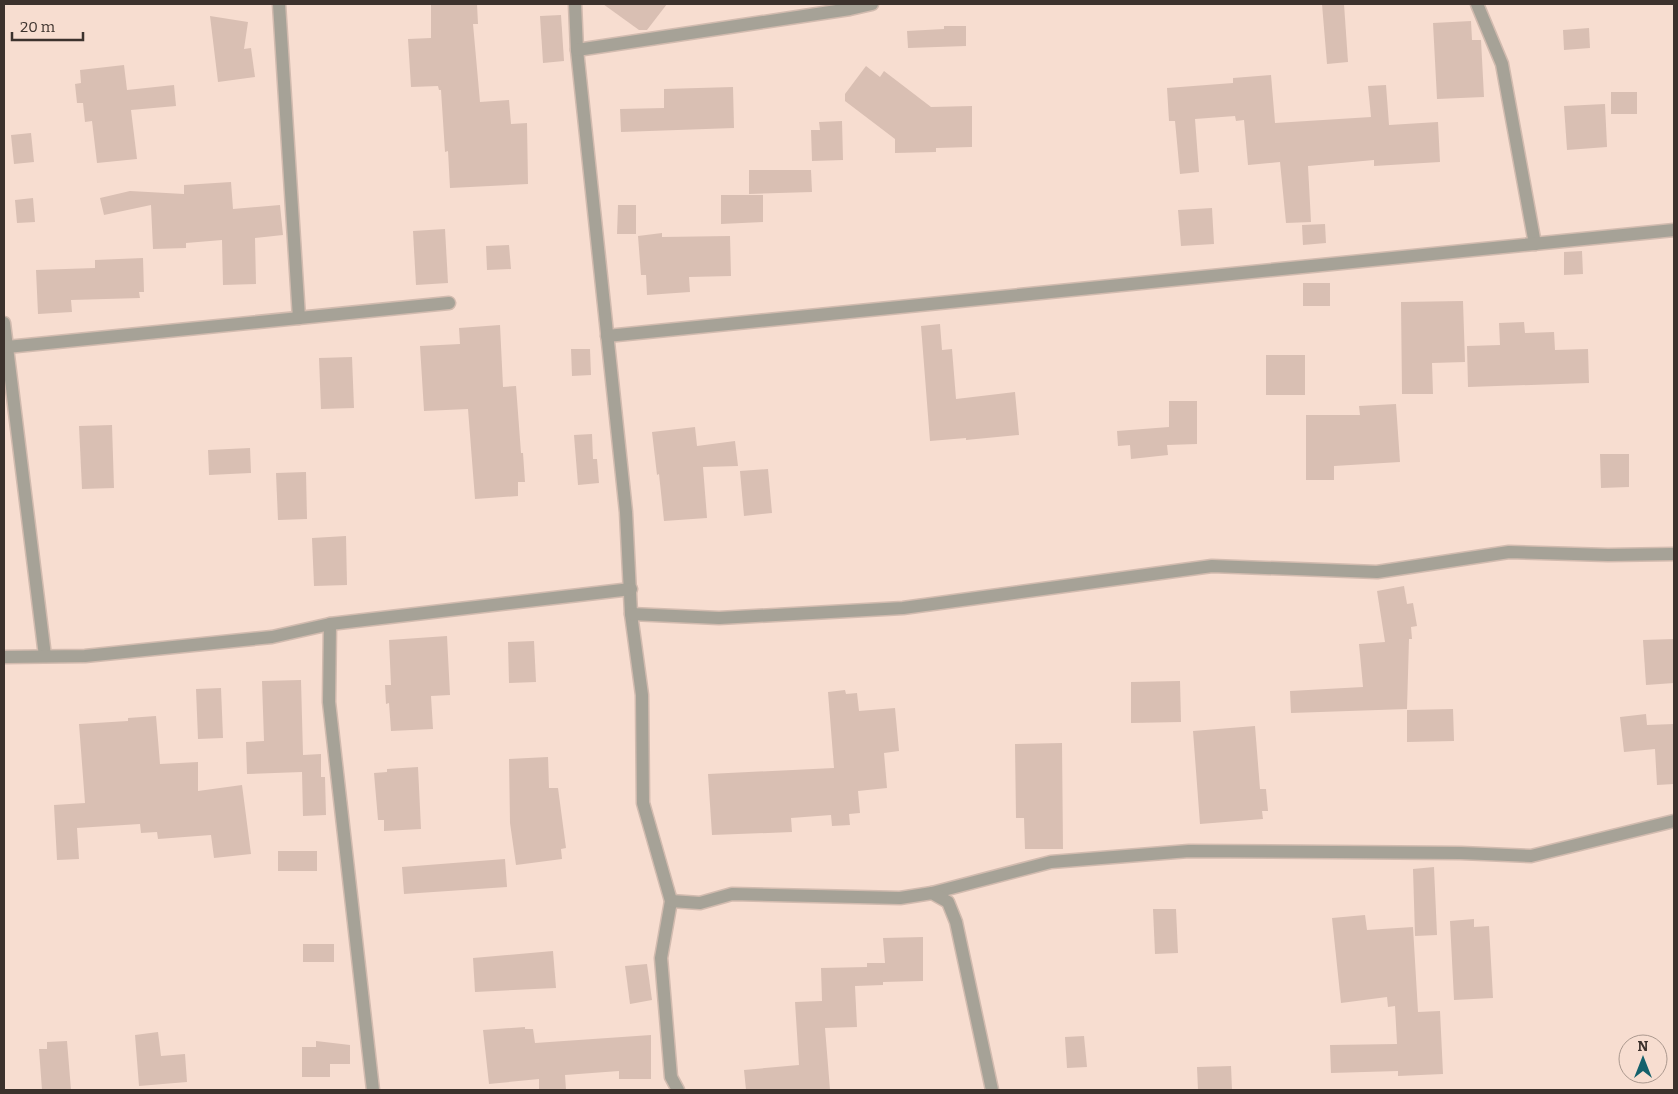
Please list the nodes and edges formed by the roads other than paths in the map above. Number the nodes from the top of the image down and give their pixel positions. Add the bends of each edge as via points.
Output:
1 (278, 4) edge
2 (575, 4) edge
3 (872, 4) edge
4 (1477, 4) edge
5 (578, 50) junction
6 (1674, 230) edge
7 (1535, 244) junction
8 (449, 303) dead end
9 (299, 318) junction
10 (4, 323) edge
11 (607, 336) junction
12 (7, 347) junction
13 (1674, 554) edge
14 (631, 589) junction
15 (632, 614) junction
16 (330, 624) junction
17 (45, 656) junction
18 (4, 657) edge
19 (1674, 821) edge
20 (932, 893) junction
21 (671, 902) junction
22 (373, 1090) edge
23 (678, 1090) edge
24 (992, 1090) edge

1 - 9 street
2 - 5 street
3 - 5 street
4 - 7 street via 1502,64
5 - 11 street
6 - 7 street
7 - 11 street
8 - 9 street
9 - 12 street
10 - 12 street
11 - 14 street
12 - 17 street
13 - 15 street via 1509,552 1377,572 1212,566 903,608 719,618
14 - 15 street
14 - 16 street
15 - 21 street via 642,696 643,803
16 - 17 street via 272,637 85,656
16 - 22 street via 329,702
17 - 18 street
19 - 20 street via 1531,856 1188,851 1051,862
20 - 21 street via 900,898 732,894 700,903
20 - 24 street via 948,902 956,922
21 - 23 street via 661,958 671,1077

